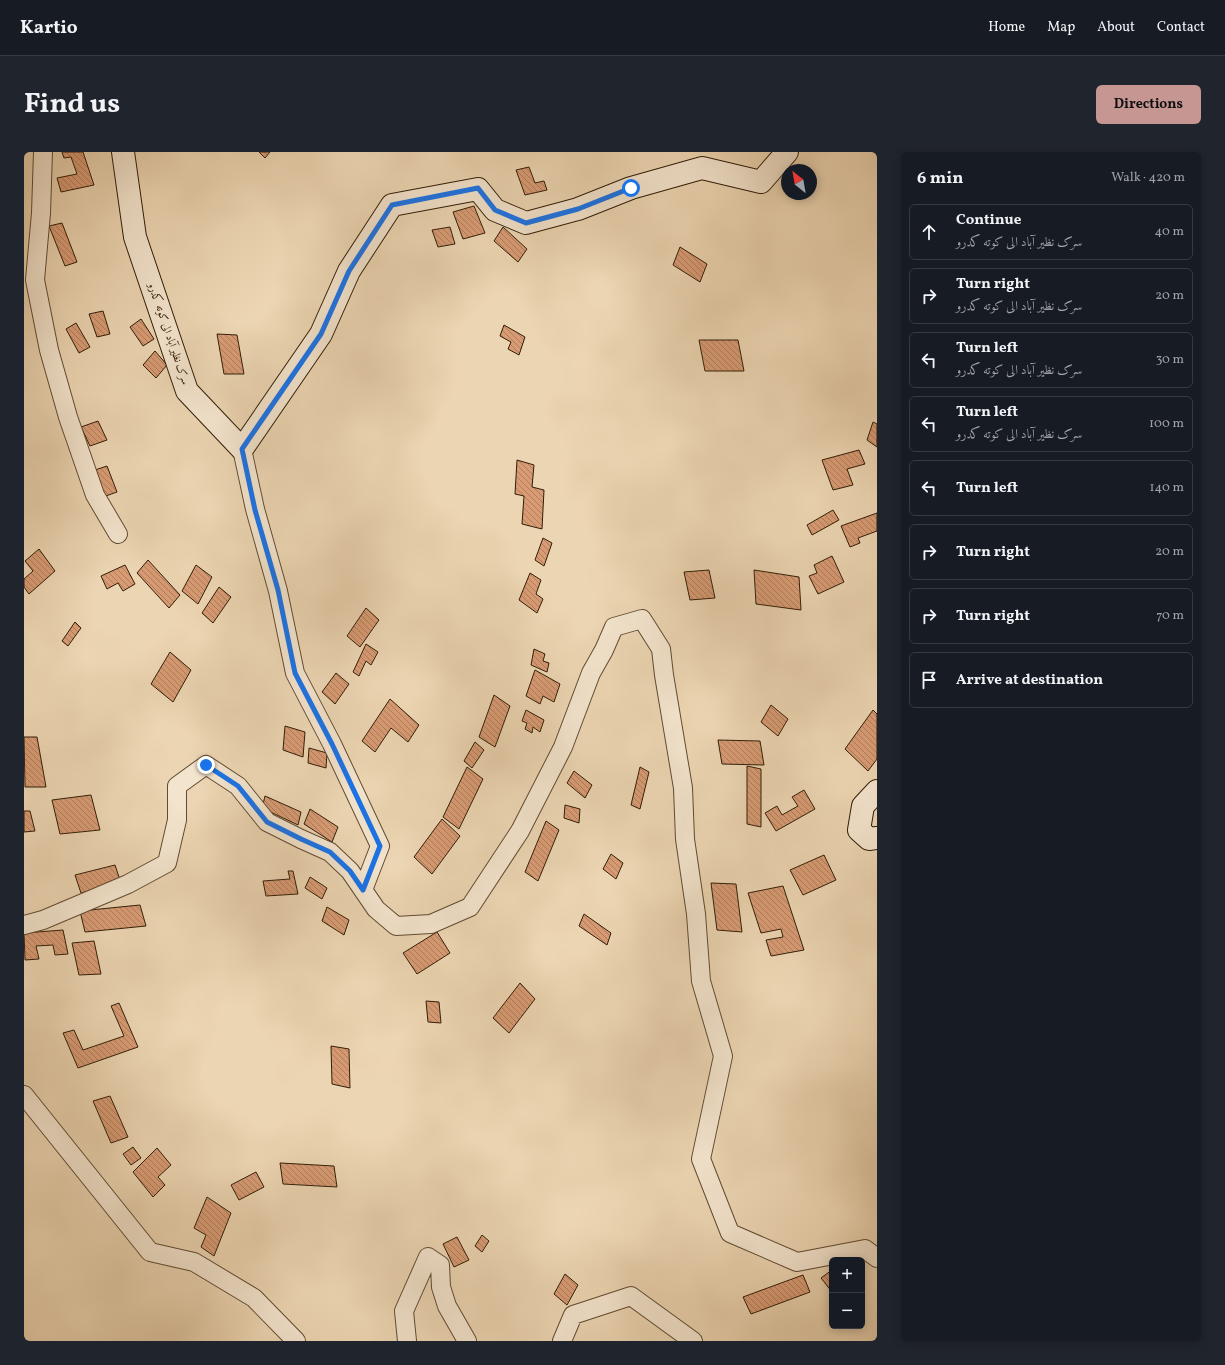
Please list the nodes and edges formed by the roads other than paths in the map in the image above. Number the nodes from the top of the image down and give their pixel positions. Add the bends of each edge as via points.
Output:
1 (44, 152) edge
2 (123, 152) edge
3 (787, 152) edge
4 (242, 449) junction
5 (118, 534) dead end
6 (877, 791) edge
7 (877, 838) edge
8 (363, 890) junction
9 (24, 925) edge
10 (24, 1095) edge
11 (877, 1258) edge
12 (296, 1341) edge
13 (407, 1341) edge
14 (466, 1341) edge
15 (562, 1341) edge
16 (693, 1341) edge

1 - 5 street via 36,280 49,350 68,417 95,495
2 - 4 street, سرک نظیر آباد الی کوته کدرو via 134,237 187,391
3 - 4 street via 761,182 702,168 631,188 578,209 526,223 495,210 478,188 392,205 349,271 321,334
4 - 8 street via 255,510 278,590 295,673 380,846
6 - 7 street via 863,806 859,830 869,839
8 - 9 street via 350,871 330,852 267,822 238,786 206,765 177,786 177,820 167,862 128,884 43,920
8 - 11 street via 376,908 396,926 431,924 470,907 520,831 563,747 591,673 614,627 642,619 661,649 683,788 685,839 696,914 701,981 724,1056 701,1159 730,1233 797,1262 865,1249
10 - 12 street via 150,1252 194,1262 254,1298
13 - 14 street via 404,1310 428,1257 440,1265 441,1287 447,1306
15 - 16 street via 573,1315 631,1296

